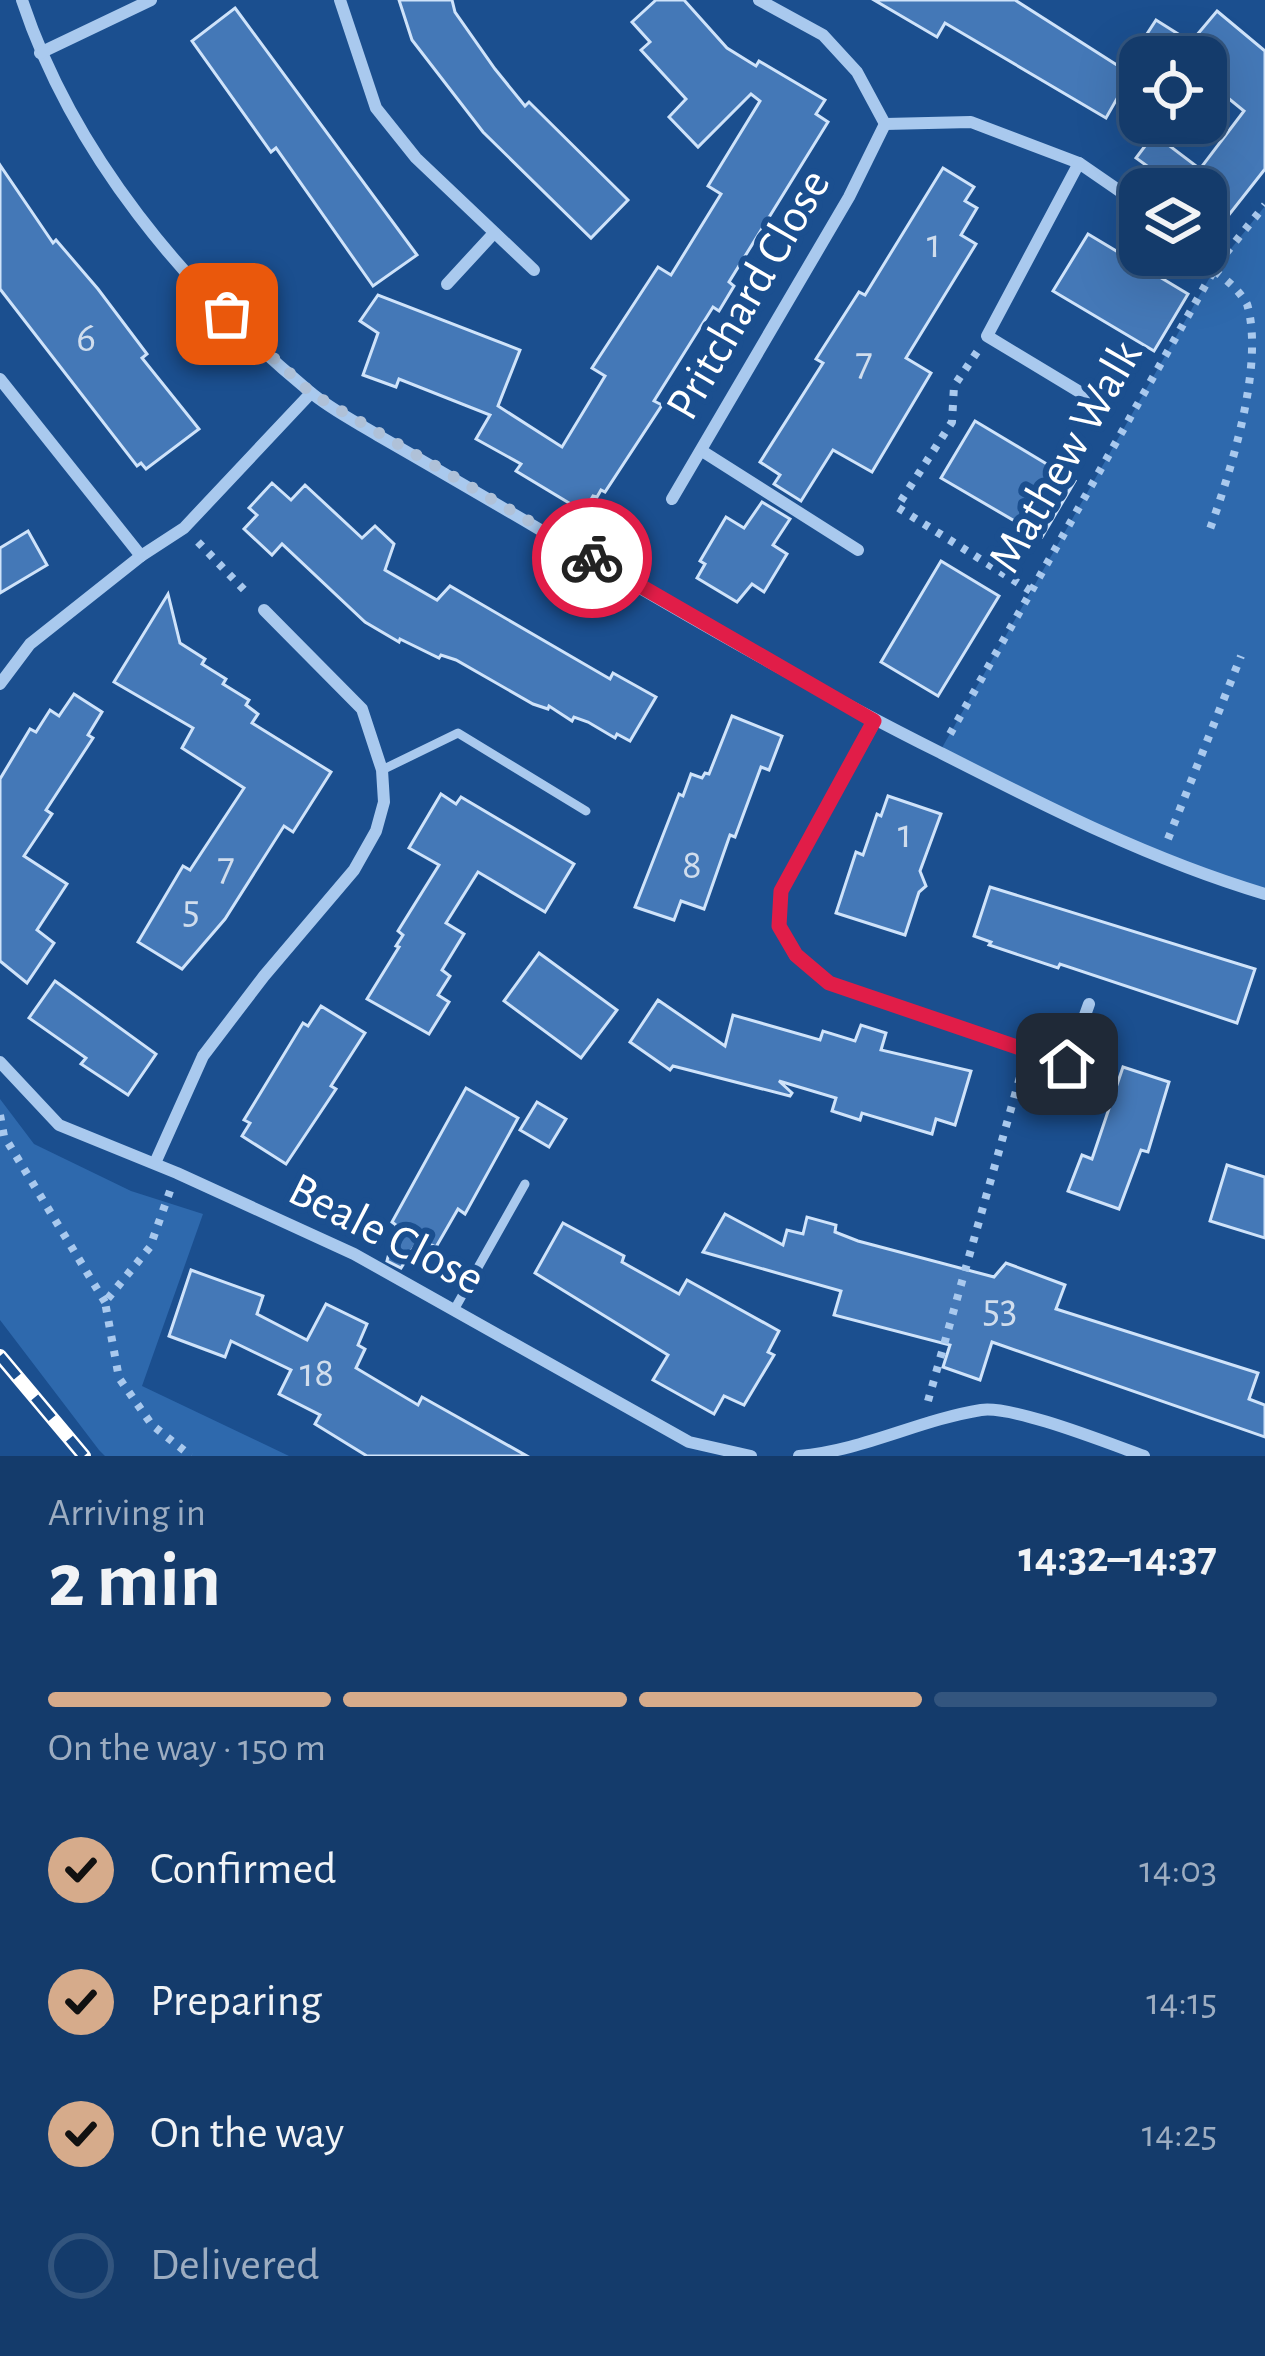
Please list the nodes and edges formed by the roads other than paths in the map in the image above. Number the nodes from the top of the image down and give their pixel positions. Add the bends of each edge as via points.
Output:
1 (22, 0) edge
2 (151, 0) edge
3 (340, 0) edge
4 (759, 0) edge
5 (40, 53) junction
6 (885, 124) junction
7 (1079, 163) junction
8 (1119, 191) edge
9 (494, 233) junction
10 (534, 270) dead end
11 (447, 284) dead end
12 (0, 380) edge
13 (311, 393) junction
14 (1098, 403) dead end
15 (702, 451) junction
16 (672, 499) dead end
17 (857, 550) dead end
18 (141, 556) junction
19 (264, 610) road end
20 (0, 684) edge
21 (874, 721) junction
22 (382, 770) junction
23 (586, 812) dead end
24 (1265, 894) edge
25 (1089, 1004) dead end
26 (0, 1062) edge
27 (1067, 1064) junction
28 (1052, 1106) dead end
29 (155, 1163) junction
30 (525, 1184) dead end
31 (454, 1310) junction
32 (832, 1455) edge
33 (752, 1456) edge
34 (799, 1456) edge
35 (1144, 1456) edge

1 - 5 street
2 - 5 street
3 - 9 street via 376,108
4 - 6 street via 823,34 857,72
5 - 13 street via 102,169 200,287
6 - 7 street via 971,122
6 - 15 street, Pritchard Close
7 - 8 street
7 - 14 street via 987,336
9 - 10 street
9 - 11 street
12 - 18 street
13 - 18 street via 184,528
13 - 21 street
15 - 16 street, Pritchard Close
15 - 17 street
18 - 20 street via 30,644
19 - 22 street via 362,709
21 - 24 street via 1081,826
21 - 27 street via 781,891 779,926 796,955 829,983
22 - 23 lane via 458,733
22 - 29 street via 380,817 354,870 203,1056
25 - 27 street
26 - 29 street, Beale Close via 59,1125
27 - 28 street
29 - 31 street, Beale Close via 354,1254
30 - 31 lane
31 - 33 street, Beale Close via 689,1442
32 - 34 street
32 - 35 street via 986,1409

